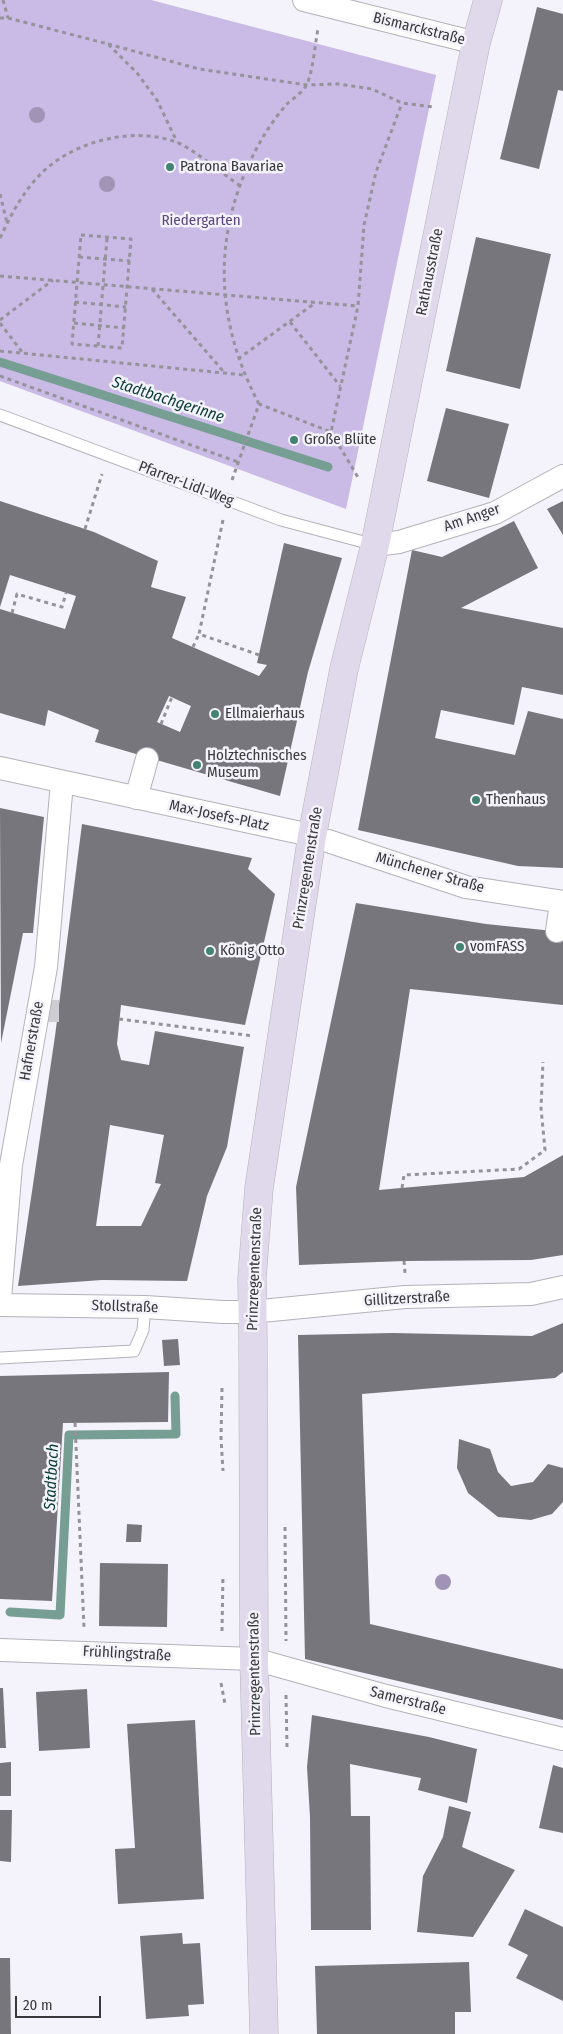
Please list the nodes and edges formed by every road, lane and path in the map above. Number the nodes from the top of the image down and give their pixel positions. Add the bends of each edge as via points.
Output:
1 (4, 0) edge
2 (488, 0) edge
3 (314, 2) edge
4 (0, 18) edge
5 (8, 18) junction
6 (476, 43) junction
7 (108, 44) junction
8 (307, 85) junction
9 (402, 102) junction
10 (440, 108) dead end
11 (177, 143) junction
12 (239, 185) junction
13 (0, 194) edge
14 (7, 223) junction
15 (0, 238) edge
16 (107, 238) junction
17 (79, 257) junction
18 (105, 259) junction
19 (130, 261) junction
20 (0, 276) edge
21 (53, 280) junction
22 (77, 282) junction
23 (103, 284) junction
24 (127, 286) junction
25 (152, 288) junction
26 (224, 294) junction
27 (75, 302) junction
28 (316, 302) junction
29 (102, 305) junction
30 (358, 306) junction
31 (126, 307) junction
32 (0, 321) edge
33 (290, 322) junction
34 (74, 323) junction
35 (100, 326) junction
36 (124, 328) junction
37 (98, 346) junction
38 (0, 351) edge
39 (22, 352) junction
40 (238, 359) junction
41 (224, 371) junction
42 (244, 375) junction
43 (0, 376) edge
44 (340, 387) junction
45 (259, 404) junction
46 (0, 415) edge
47 (331, 432) junction
48 (108, 454) junction
49 (238, 462) junction
50 (563, 476) edge
51 (360, 482) dead end
52 (226, 499) junction
53 (85, 529) dead end
54 (374, 545) junction
55 (66, 593) dead end
56 (12, 613) dead end
57 (199, 634) junction
58 (193, 647) dead end
59 (259, 655) dead end
60 (172, 698) dead end
61 (162, 724) dead end
62 (147, 759) dead end
63 (0, 768) edge
64 (62, 782) junction
65 (136, 798) junction
66 (301, 833) dead end
67 (328, 841) dead end
68 (562, 902) edge
69 (557, 931) dead end
70 (119, 1020) dead end
71 (261, 1037) dead end
72 (543, 1062) dead end
73 (402, 1188) dead end
74 (563, 1287) edge
75 (0, 1299) edge
76 (0, 1305) edge
77 (145, 1307) junction
78 (250, 1312) junction
79 (0, 1358) edge
80 (75, 1423) dead end
81 (0, 1650) edge
82 (86, 1651) junction
83 (254, 1660) junction
84 (563, 1739) edge
85 (264, 2034) edge

1 - 5 path
2 - 6 main road, Rathausstraße
3 - 6 street, Bismarckstraße
3 - 8 path
4 - 5 path
5 - 7 path
6 - 54 main road, Rathausstraße
7 - 8 path via 199,69
7 - 11 path via 137,73 157,100
8 - 9 path via 356,86
8 - 12 path via 264,134
9 - 10 path
9 - 30 path via 376,172 364,225
11 - 12 path
11 - 14 path via 121,137 84,147 61,158 37,178
12 - 26 path via 232,206 224,258
13 - 14 path
14 - 15 path
16 - 17 path via 81,235
16 - 18 path
16 - 19 path via 131,240
17 - 18 path
17 - 22 path
18 - 19 path
18 - 23 path
19 - 24 path
20 - 21 path
21 - 22 path
21 - 32 path
22 - 23 path
22 - 27 path
23 - 24 path
23 - 29 path
24 - 25 path
24 - 31 path
25 - 26 path
25 - 41 path
26 - 28 path
26 - 40 path via 229,331
27 - 29 path
27 - 34 path
28 - 30 path
28 - 33 path
29 - 31 path
29 - 35 path
30 - 44 path
31 - 36 path
32 - 39 path
33 - 40 path
33 - 44 path
34 - 35 path
34 - 37 path via 72,344
35 - 36 path
35 - 37 path
36 - 37 path via 122,348
38 - 39 path
39 - 41 path
40 - 42 path
41 - 42 path
42 - 45 path
43 - 49 path
44 - 47 path
45 - 47 path
45 - 49 path
46 - 48 lane, Pfarrer-Lidl-Weg
47 - 51 path
48 - 52 lane, Pfarrer-Lidl-Weg
48 - 53 path
49 - 52 path
50 - 54 street, Am Anger via 495,513 399,542
52 - 54 lane, Pfarrer-Lidl-Weg via 281,520
52 - 57 path
54 - 78 main road, Prinzregentenstraße via 344,669 311,846 259,1188
55 - 56 path via 62,607 16,594
57 - 58 path
57 - 59 path
60 - 61 path
62 - 65 street
63 - 64 street, Max-Josefs-Platz
64 - 65 street, Max-Josefs-Platz
64 - 75 street, Hafnerstraße via 46,967 11,1165
65 - 66 street, Max-Josefs-Platz
67 - 68 street, Münchener Straße via 466,887
68 - 69 street
70 - 71 path
72 - 73 path via 541,1108 545,1150 519,1169 404,1175
74 - 78 street, Gillitzerstraße via 531,1294 405,1297
76 - 77 street, Stollstraße
77 - 78 street, Stollstraße
77 - 79 lane via 144,1330 134,1351
78 - 83 main road, Prinzregentenstraße via 253,1352
80 - 82 path
81 - 82 street, Frühlingstraße
82 - 83 street, Frühlingstraße
83 - 84 street, Samerstraße
83 - 85 main road, Prinzregentenstraße

